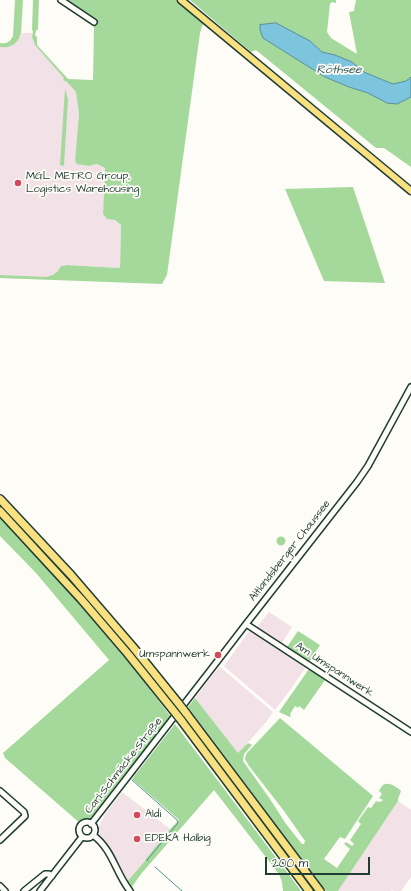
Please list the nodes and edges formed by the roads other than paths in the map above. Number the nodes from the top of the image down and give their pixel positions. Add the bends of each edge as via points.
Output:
1 (62, 0) edge
2 (181, 0) edge
3 (94, 22) dead end
4 (411, 191) edge
5 (411, 388) edge
6 (0, 499) edge
7 (0, 511) edge
8 (246, 624) junction
9 (173, 719) joint
10 (411, 732) edge
11 (0, 791) edge
12 (91, 824) junction
13 (93, 835) junction
14 (82, 837) junction
15 (0, 840) edge
16 (52, 876) junction
17 (0, 886) edge
18 (128, 890) edge
19 (5, 891) edge
20 (24, 891) edge
21 (40, 891) edge
22 (309, 891) edge
23 (320, 891) edge

1 - 3 street
2 - 4 main road
5 - 8 street, Altlandsberger Chaussee via 360,478
6 - 23 highway, bridge via 71,575 133,647
7 - 22 highway, bridge via 128,654 181,720
8 - 9 street, Altlandsberger Chaussee
8 - 10 street, Am Umspannwerk
9 - 12 street, Carl-Schmäcke-Straße
11 - 15 street via 25,814
12 - 13 street via 94,827
12 - 14 street via 80,826
13 - 14 street
13 - 18 street via 109,852
14 - 16 street
16 - 20 street via 45,874
16 - 21 street
17 - 19 street

